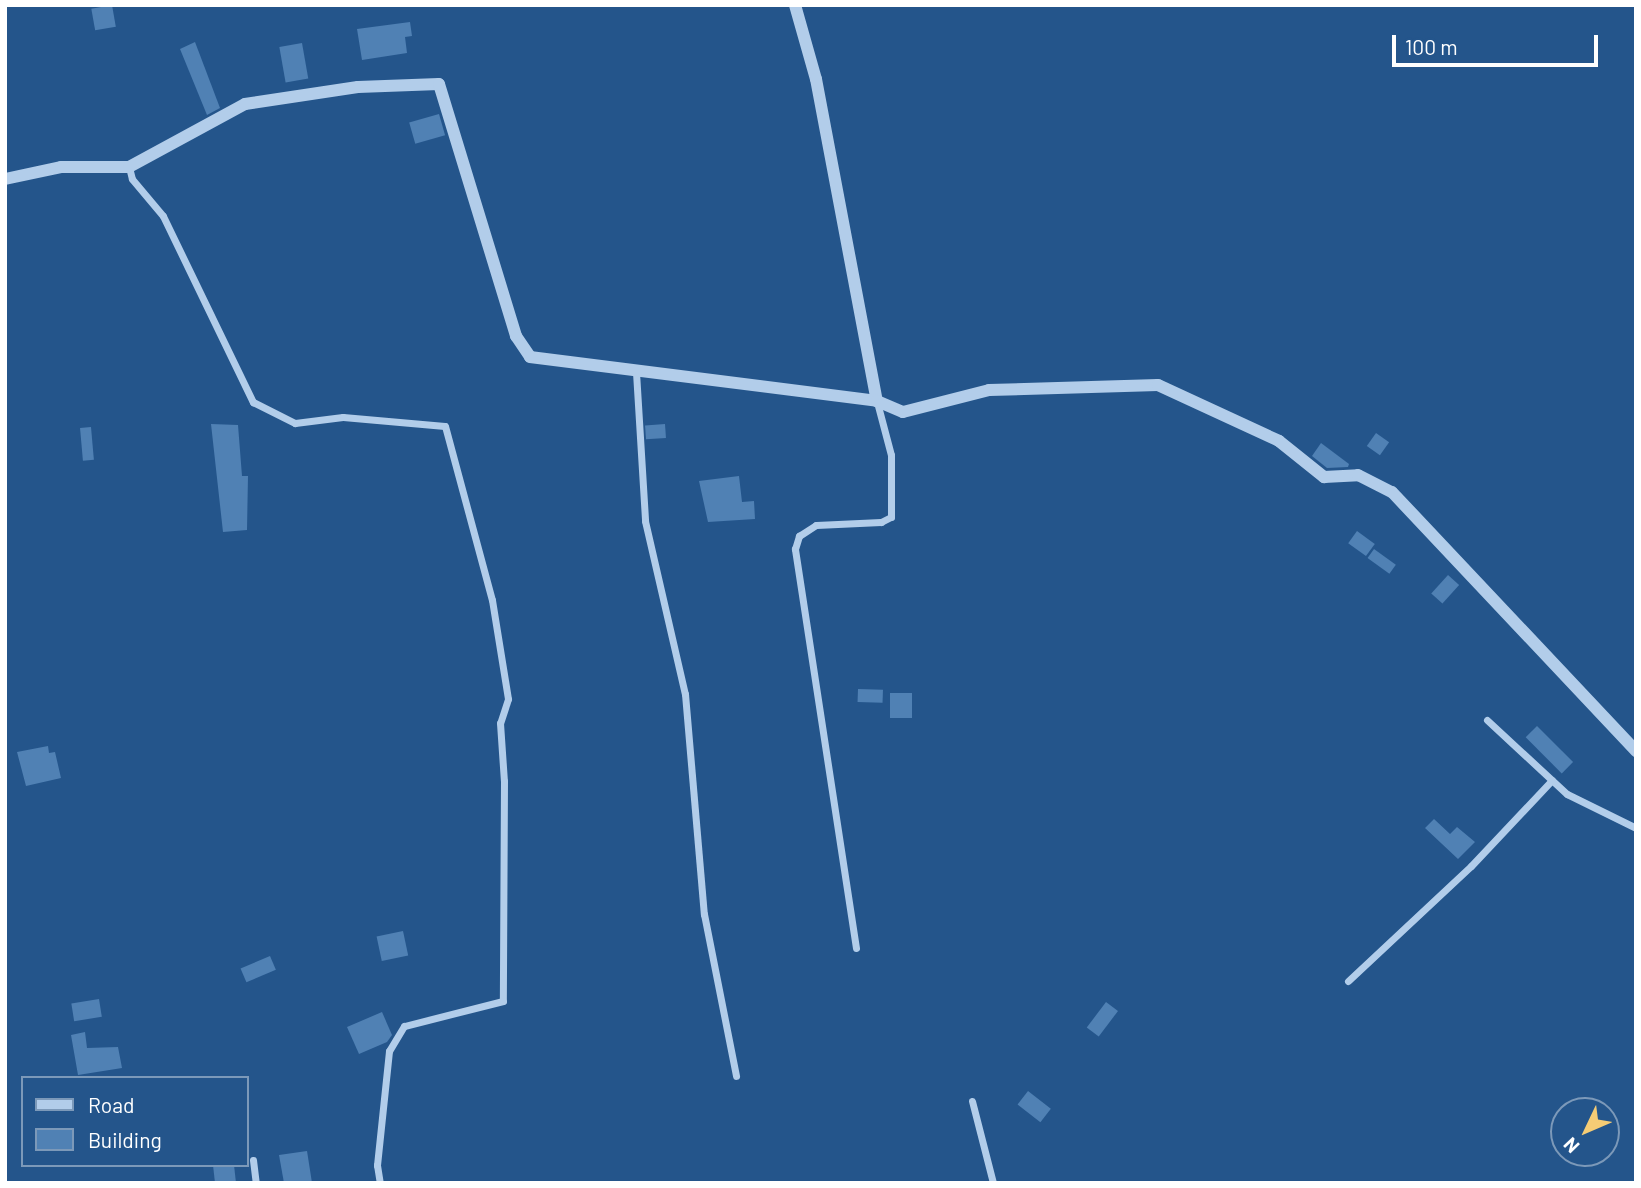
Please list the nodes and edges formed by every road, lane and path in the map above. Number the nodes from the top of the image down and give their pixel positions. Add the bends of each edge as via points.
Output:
1 (796, 5) edge
2 (129, 167) junction
3 (5, 179) edge
4 (636, 372) junction
5 (877, 401) junction
6 (1487, 720) dead end
7 (1636, 751) edge
8 (1552, 780) junction
9 (1636, 828) edge
10 (856, 948) dead end
11 (1348, 981) dead end
12 (736, 1076) dead end
13 (972, 1101) dead end
14 (253, 1160) dead end
15 (256, 1183) edge
16 (380, 1183) edge
17 (993, 1183) edge

1 - 5 street via 816,79
2 - 3 street via 61,167
2 - 4 street via 245,104 358,87 439,84 516,337 530,357 549,356
2 - 16 street via 132,179 163,216 253,402 295,423 343,417 445,426 492,600 508,699 500,723 503,1000 404,1026 389,1051 377,1165
4 - 5 street
4 - 12 street via 645,521 685,694 704,914
5 - 7 street via 904,412 989,390 1158,385 1279,441 1324,477 1359,475 1392,492
5 - 10 street via 891,455 891,517 881,522 816,524 799,536 795,549
6 - 8 street
8 - 9 street via 1567,794
8 - 11 street via 1471,866
13 - 17 street
14 - 15 street

